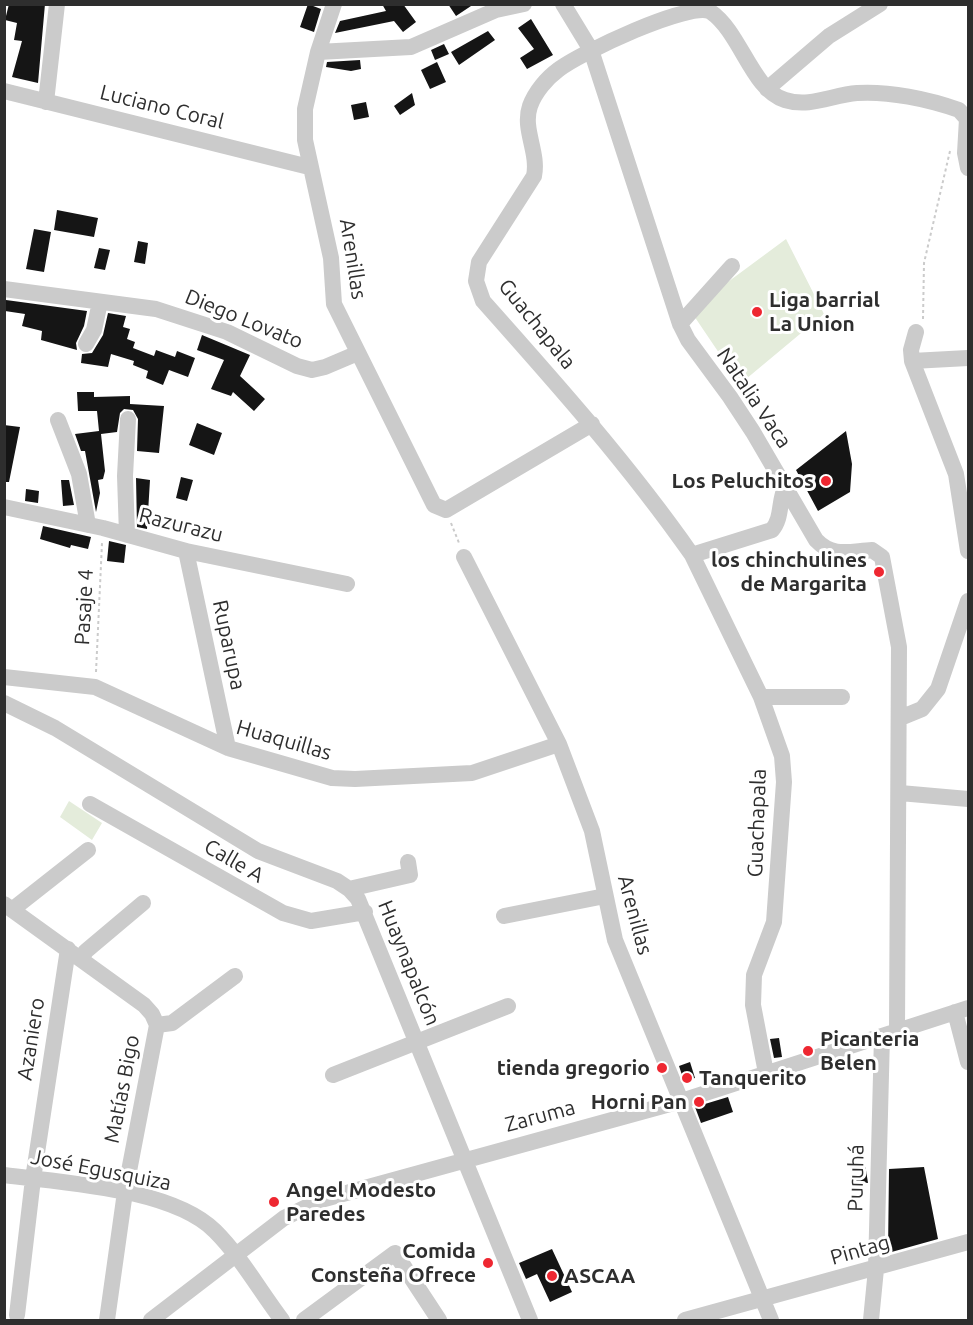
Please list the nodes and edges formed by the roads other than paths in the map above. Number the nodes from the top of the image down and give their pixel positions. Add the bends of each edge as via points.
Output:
1 (57, 4) edge
2 (334, 4) edge
3 (524, 4) edge
4 (563, 4) edge
5 (880, 4) edge
6 (591, 50) junction
7 (318, 52) junction
8 (766, 89) junction
9 (4, 90) edge
10 (46, 102) junction
11 (309, 167) junction
12 (969, 168) edge
13 (732, 266) dead end
14 (4, 289) edge
15 (100, 302) junction
16 (680, 324) junction
17 (916, 332) road end
18 (86, 344) dead end
19 (358, 353) junction
20 (969, 358) edge
21 (912, 361) junction
22 (128, 419) dead end
23 (58, 420) dead end
24 (592, 424) junction
25 (786, 486) junction
26 (4, 507) edge
27 (95, 527) junction
28 (128, 535) junction
29 (186, 551) junction
30 (969, 551) edge
31 (692, 555) junction
32 (464, 557) road end
33 (347, 584) dead end
34 (969, 601) edge
35 (4, 678) edge
36 (842, 697) dead end
37 (761, 698) junction
38 (4, 703) edge
39 (900, 718) junction
40 (559, 744) junction
41 (228, 748) junction
42 (900, 793) junction
43 (969, 799) edge
44 (90, 804) dead end
45 (88, 850) dead end
46 (408, 862) dead end
47 (349, 889) junction
48 (605, 896) junction
49 (143, 903) dead end
50 (8, 907) edge
51 (365, 912) junction
52 (504, 916) dead end
53 (75, 954) junction
54 (235, 975) dead end
55 (508, 1006) dead end
56 (962, 1010) edge
57 (157, 1025) junction
58 (889, 1034) junction
59 (416, 1040) junction
60 (969, 1062) edge
61 (766, 1073) junction
62 (333, 1075) dead end
63 (681, 1101) junction
64 (465, 1159) junction
65 (4, 1175) edge
66 (33, 1179) junction
67 (125, 1192) junction
68 (969, 1242) edge
69 (235, 1255) junction
70 (876, 1269) junction
71 (763, 1300) junction
72 (17, 1315) dead end
73 (107, 1320) edge
74 (151, 1320) edge
75 (282, 1320) edge
76 (304, 1320) edge
77 (439, 1320) edge
78 (530, 1320) edge
79 (685, 1320) edge
80 (771, 1320) edge
81 (871, 1320) edge

1 - 10 street
2 - 7 street, Arenillas
3 - 7 street via 496,10 411,47
4 - 6 street, Natalia Vaca
5 - 8 street via 829,36
6 - 8 street, Guachapala via 678,12 709,10 728,27
6 - 16 street, Natalia Vaca
6 - 24 street, Guachapala via 557,70 541,86 531,105 527,125 537,161 534,176 479,262 476,281 483,301
7 - 11 street, Arenillas via 306,109
8 - 12 street via 783,100 802,104 876,92 959,110 967,119 965,153
9 - 10 street, Luciano Coral
10 - 11 street, Luciano Coral
11 - 19 street, Arenillas via 324,219 334,304
13 - 16 street
14 - 15 street, Diego Lovato
15 - 18 street via 94,330
15 - 19 street, Diego Lovato via 156,309 217,328 312,370
16 - 25 street, Natalia Vaca
17 - 21 street
19 - 24 street, Arenillas via 440,507
20 - 21 street
21 - 30 street via 956,474
22 - 28 street
23 - 27 street
24 - 31 street, Guachapala
25 - 31 street via 772,530
25 - 39 street, Natalia Vaca via 822,547 837,553 872,550 882,557 899,647
26 - 27 street, Razurazu
27 - 28 street, Razurazu
28 - 29 street, Razurazu
29 - 33 street, Razurazu
29 - 41 street, Ruparupa
31 - 37 street, Guachapala
32 - 40 street, Arenillas
34 - 39 street via 938,689 922,709
35 - 41 street, Huaquillas via 95,687
36 - 37 street
37 - 61 street, Guachapala via 782,756 784,782 774,922 754,975 753,1005
38 - 47 street, Huaynapalcón via 55,728 258,851
39 - 42 street, Natalia Vaca
40 - 41 street, Huaquillas via 472,773 355,780 332,778
40 - 48 street, Arenillas via 592,831
42 - 43 street
42 - 58 street, Puruhá
44 - 51 street, Calle A via 283,913 312,921
45 - 50 street
46 - 47 street via 410,875
47 - 51 street, Huaynapalcón
48 - 52 street
48 - 63 street, Arenillas via 615,940
49 - 53 street via 86,951
50 - 53 street, Matías Bigo
51 - 59 street, Huaynapalcón
53 - 57 street, Matías Bigo via 144,1005
53 - 66 street, Azaniero
54 - 57 street via 172,1023
55 - 59 street
56 - 58 street, Zaruma
56 - 60 street
57 - 67 street, Matías Bigo
58 - 61 street, Zaruma
58 - 70 street, Puruhá
59 - 62 street
59 - 64 street, Huaynapalcón
61 - 63 street, Zaruma
63 - 64 street, Zaruma
63 - 71 street, Arenillas
64 - 69 street, Zaruma via 300,1208
64 - 78 street, Huaynapalcón
65 - 66 street, José Egusquiza
66 - 67 street, José Egusquiza
66 - 72 street, Azaniero
67 - 69 street, José Egusquiza via 169,1203 192,1214 215,1231
67 - 73 street, Matías Bigo
68 - 70 street, Pintag
69 - 74 street, Zaruma
69 - 75 street, José Egusquiza
70 - 71 street, Pintag
70 - 81 street, Puruhá
71 - 79 street, Pintag
71 - 80 street, Arenillas
76 - 77 street via 395,1253

